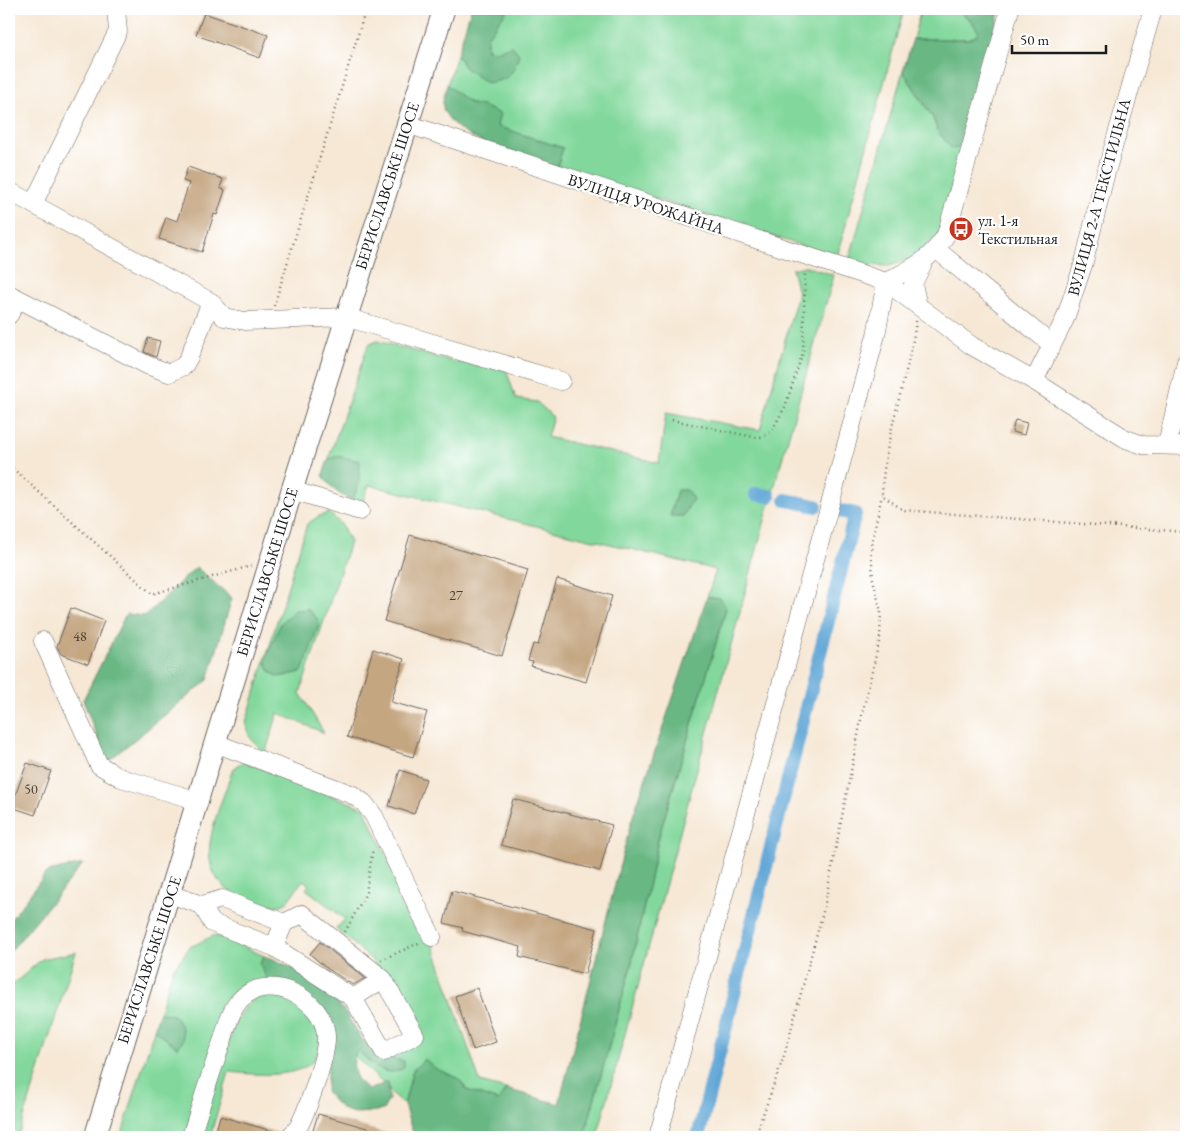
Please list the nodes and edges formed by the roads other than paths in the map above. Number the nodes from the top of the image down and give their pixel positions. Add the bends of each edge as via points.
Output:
1 (116, 9) edge
2 (444, 9) edge
3 (1010, 9) edge
4 (1153, 9) edge
5 (406, 124) junction
6 (9, 191) edge
7 (33, 204) junction
8 (931, 256) junction
9 (886, 282) junction
10 (14, 296) edge
11 (211, 302) junction
12 (918, 306) junction
13 (9, 315) edge
14 (345, 317) junction
15 (1052, 345) junction
16 (1186, 362) edge
17 (561, 381) dead end
18 (1034, 381) junction
19 (1167, 445) junction
20 (1186, 446) edge
21 (292, 490) junction
22 (360, 510) dead end
23 (44, 641) dead end
24 (215, 743) junction
25 (199, 801) junction
26 (170, 894) junction
27 (202, 905) junction
28 (284, 923) junction
29 (432, 937) road end
30 (274, 947) junction
31 (383, 979) junction
32 (353, 998) junction
33 (95, 1137) edge
34 (191, 1137) edge
35 (289, 1137) edge
36 (658, 1137) edge

1 - 7 street via 118,31
2 - 5 main road, БЕРИСЛАВСЬКЕ ШОСЕ
3 - 8 street via 953,217 946,235
4 - 15 street, ВУЛИЦЯ 2-А ТЕКСТИЛЬНА via 1084,262 1065,319
5 - 9 street, ВУЛИЦЯ УРОЖАЙНА
5 - 14 main road, БЕРИСЛАВСЬКЕ ШОСЕ
6 - 7 street
7 - 11 street
8 - 9 street
8 - 12 street via 913,284
8 - 15 street
9 - 12 street, ВУЛИЦЯ УРОЖАЙНА
9 - 36 street via 876,335
10 - 11 street via 146,365 169,373 187,362
10 - 13 street
11 - 14 street via 224,317 245,321
12 - 18 street, ВУЛИЦЯ УРОЖАЙНА via 972,346
14 - 17 street
14 - 21 main road, БЕРИСЛАВСЬКЕ ШОСЕ
15 - 18 street, ВУЛИЦЯ 2-А ТЕКСТИЛЬНА
16 - 19 street
18 - 19 street, ВУЛИЦЯ УРОЖАЙНА via 1126,440 1143,445
19 - 20 street, ВУЛИЦЯ УРОЖАЙНА
21 - 22 street
21 - 24 main road, БЕРИСЛАВСЬКЕ ШОСЕ
23 - 25 street via 99,765 121,778
24 - 25 main road, БЕРИСЛАВСЬКЕ ШОСЕ
24 - 29 street via 352,795 364,804 378,825
25 - 26 main road, БЕРИСЛАВСЬКЕ ШОСЕ
26 - 27 street
26 - 33 main road, БЕРИСЛАВСЬКЕ ШОСЕ
27 - 28 street via 222,899
27 - 30 street via 212,923
28 - 30 street
28 - 31 street via 302,914
30 - 32 street
31 - 32 street
31 - 32 street via 416,1035 384,1052
34 - 35 street via 233,1009 250,992 264,988 282,989 306,999 322,1019 326,1034 320,1069 298,1126

